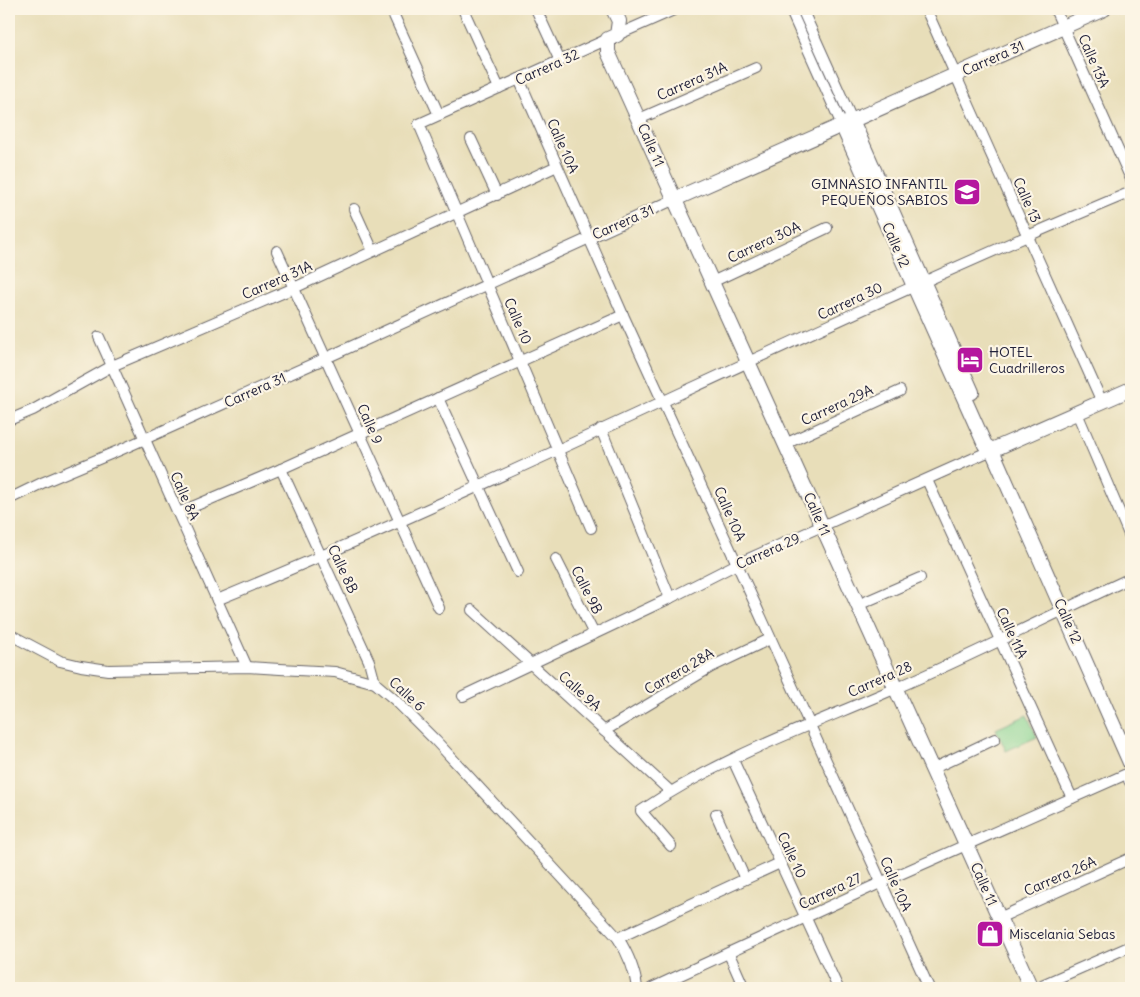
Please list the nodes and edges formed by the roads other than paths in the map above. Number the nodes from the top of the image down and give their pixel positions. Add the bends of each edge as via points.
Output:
1 (391, 9) edge
2 (463, 9) edge
3 (536, 9) edge
4 (613, 9) edge
5 (676, 9) edge
6 (790, 9) edge
7 (802, 9) edge
8 (926, 9) edge
9 (1055, 9) edge
10 (1104, 9) edge
11 (1063, 27) junction
12 (612, 37) junction
13 (560, 61) junction
14 (756, 68) dead end
15 (956, 74) junction
16 (519, 79) junction
17 (499, 88) junction
18 (440, 115) junction
19 (639, 119) junction
20 (847, 122) junction
21 (419, 124) joint
22 (471, 139) dead end
23 (557, 166) junction
24 (1131, 179) edge
25 (1131, 192) edge
26 (497, 194) junction
27 (675, 199) junction
28 (354, 209) dead end
29 (457, 213) junction
30 (827, 228) dead end
31 (1028, 235) junction
32 (588, 237) junction
33 (277, 251) dead end
34 (373, 251) junction
35 (712, 282) junction
36 (487, 284) junction
37 (919, 284) junction
38 (294, 288) junction
39 (623, 315) junction
40 (99, 337) dead end
41 (326, 358) junction
42 (520, 361) junction
43 (749, 363) junction
44 (112, 366) junction
45 (1131, 389) edge
46 (900, 391) dead end
47 (438, 398) junction
48 (663, 401) junction
49 (1102, 402) junction
50 (1077, 413) junction
51 (9, 420) edge
52 (601, 429) junction
53 (359, 433) junction
54 (145, 440) junction
55 (785, 444) junction
56 (558, 449) junction
57 (992, 450) junction
58 (281, 469) junction
59 (927, 480) junction
60 (479, 486) junction
61 (9, 499) edge
62 (178, 513) junction
63 (400, 522) junction
64 (822, 526) junction
65 (591, 528) dead end
66 (1131, 539) edge
67 (322, 557) junction
68 (556, 559) dead end
69 (737, 564) junction
70 (518, 572) dead end
71 (920, 578) dead end
72 (1131, 578) edge
73 (670, 598) junction
74 (217, 600) junction
75 (858, 605) junction
76 (439, 608) dead end
77 (1063, 609) junction
78 (472, 610) dead end
79 (9, 634) edge
80 (594, 634) junction
81 (770, 639) junction
82 (1000, 639) junction
83 (530, 664) junction
84 (247, 667) junction
85 (375, 683) junction
86 (896, 688) junction
87 (462, 696) dead end
88 (809, 724) junction
89 (604, 731) junction
90 (995, 738) dead end
91 (733, 760) junction
92 (1131, 765) edge
93 (932, 769) junction
94 (1131, 772) edge
95 (670, 791) junction
96 (1072, 798) junction
97 (716, 814) dead end
98 (966, 845) junction
99 (671, 846) dead end
100 (1131, 858) edge
101 (780, 863) junction
102 (745, 879) junction
103 (880, 883) junction
104 (806, 918) junction
105 (999, 918) junction
106 (618, 938) junction
107 (1131, 946) edge
108 (729, 954) junction
109 (637, 988) edge
110 (654, 988) edge
111 (744, 988) edge
112 (838, 988) edge
113 (928, 988) edge
114 (1031, 988) edge
115 (1035, 988) edge

1 - 18 street
2 - 17 street
3 - 13 street
4 - 12 street, Calle 11 via 619,21
5 - 12 street, Carrera 32
6 - 20 street, Calle 12
7 - 20 street, Calle 12
8 - 15 street, Calle 13
9 - 11 street, Calle 13A
10 - 11 street, Carrera 31
11 - 15 street, Carrera 31
11 - 24 street, Calle 13A
12 - 13 street, Carrera 32
12 - 19 street, Calle 11 via 608,52
13 - 16 street, Carrera 32
14 - 19 street, Carrera 31A
15 - 20 street, Carrera 31
15 - 31 street, Calle 13
16 - 17 street, Carrera 32
16 - 23 street, Calle 10A
17 - 18 street, Carrera 32
18 - 21 street, Carrera 32
19 - 27 street, Calle 11
20 - 27 street, Carrera 31
20 - 37 street, Calle 12
21 - 29 street, Calle 10
22 - 26 street
23 - 26 street, Carrera 31A
23 - 32 street, Calle 10A
25 - 31 street, Carrera 30
26 - 29 street, Carrera 31A
27 - 32 street, Carrera 31
27 - 35 street, Calle 11
28 - 34 street
29 - 34 street, Carrera 31A
29 - 36 street, Calle 10
30 - 35 street, Carrera 30A
31 - 37 street, Carrera 30
31 - 49 street, Calle 13
32 - 36 street, Carrera 31
32 - 39 street, Calle 10A
33 - 38 street, Calle 9
34 - 38 street, Carrera 31A
35 - 43 street, Calle 11
36 - 41 street, Carrera 31
36 - 42 street, Calle 10
37 - 43 street, Carrera 30
37 - 57 street, Calle 12 via 985,445
38 - 41 street, Calle 9
38 - 44 street, Carrera 31A
39 - 42 street
39 - 48 street, Calle 10A
40 - 44 street, Calle 8A
41 - 53 street, Calle 9
41 - 54 street, Carrera 31
42 - 47 street
42 - 56 street, Calle 10
43 - 48 street, Carrera 30
43 - 55 street, Calle 11
44 - 51 street, Carrera 31A
44 - 54 street, Calle 8A
45 - 49 street, Carrera 29
46 - 55 street, Carrera 29A
47 - 53 street
47 - 60 street
48 - 52 street, Carrera 30
48 - 69 street, Calle 10A
49 - 50 street, Carrera 29
50 - 57 street, Carrera 29
50 - 66 street
52 - 56 street, Carrera 30
52 - 73 street
53 - 58 street
53 - 63 street, Calle 9
54 - 61 street, Carrera 31
54 - 62 street, Calle 8A
55 - 64 street, Calle 11
56 - 60 street, Carrera 30
56 - 65 street, Calle 10
57 - 59 street, Carrera 29
57 - 77 street, Calle 12
58 - 62 street
58 - 67 street, Calle 8B
59 - 64 street, Carrera 29
59 - 82 street, Calle 11A
60 - 63 street, Carrera 30
60 - 70 street
62 - 74 street, Calle 8A
63 - 67 street, Carrera 30
63 - 76 street, Calle 9
64 - 69 street, Carrera 29
64 - 75 street, Calle 11
67 - 74 street, Carrera 30
67 - 85 street, Calle 8B via 369,661
68 - 80 street, Calle 9B
69 - 73 street, Carrera 29
69 - 81 street, Calle 10A
71 - 75 street
72 - 77 street, Carrera 28
73 - 80 street, Carrera 29
74 - 84 street, Calle 8A
75 - 86 street, Calle 11
77 - 82 street, Carrera 28
77 - 92 street, Calle 12
78 - 83 street, Calle 9A
79 - 84 street, Calle 6 via 60,661 108,670
80 - 83 street, Carrera 29
81 - 88 street, Calle 10A
81 - 89 street, Carrera 28A via 711,667
82 - 86 street, Carrera 28
82 - 96 street, Calle 11A
83 - 87 street, Carrera 29
83 - 89 street, Calle 9A
84 - 85 street, Calle 6 via 335,672
85 - 106 street, Calle 6 via 436,741
86 - 88 street, Carrera 28
86 - 93 street, Calle 11
88 - 91 street, Carrera 28
88 - 103 street, Calle 10A
89 - 95 street, Calle 9A
90 - 93 street
91 - 95 street, Carrera 28
91 - 101 street, Calle 10
93 - 98 street, Calle 11
94 - 96 street, Carrera 27
95 - 99 street, Carrera 28 via 642,811
96 - 98 street, Carrera 27
97 - 102 street
98 - 103 street, Carrera 27
98 - 105 street, Calle 11
100 - 105 street, Carrera 26A
101 - 102 street
101 - 104 street, Calle 10
102 - 106 street
103 - 104 street, Carrera 27
103 - 113 street, Calle 10A
104 - 108 street, Carrera 27
104 - 112 street, Calle 10
105 - 114 street, Calle 11
106 - 109 street, Calle 6 via 633,966
107 - 115 street
108 - 110 street, Carrera 27
108 - 111 street

